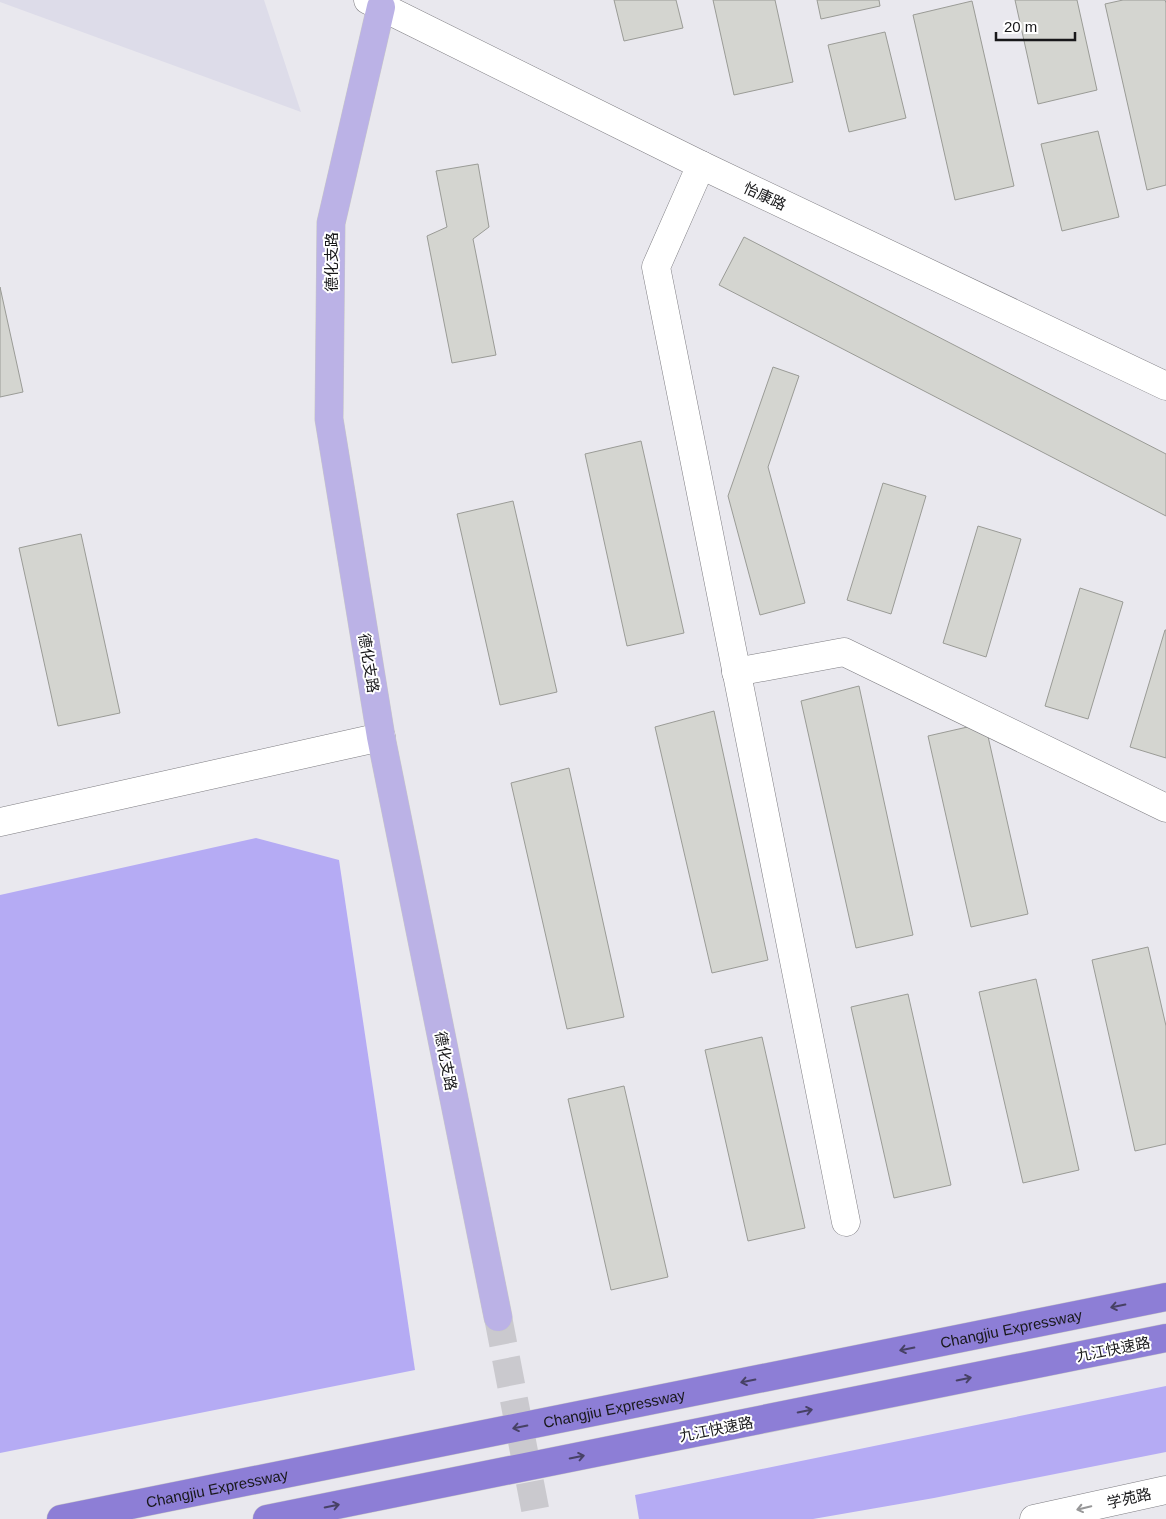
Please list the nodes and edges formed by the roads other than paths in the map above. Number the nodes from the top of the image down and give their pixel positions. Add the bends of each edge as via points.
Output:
1 (378, 2) edge
2 (700, 165) junction
3 (1166, 386) edge
4 (736, 672) junction
5 (381, 737) junction
6 (1166, 808) edge
7 (0, 822) edge
8 (846, 1222) dead end
9 (1166, 1296) edge
10 (498, 1316) tunnel mouth
11 (1166, 1338) edge
12 (1166, 1490) edge
13 (61, 1519) edge
14 (267, 1519) edge
15 (1034, 1519) edge

1 - 2 street, 怡康路
1 - 5 main road, 德化支路 via 331,223 330,409
2 - 3 street, 怡康路
2 - 4 street via 656,267
4 - 6 street via 844,652
4 - 8 street
5 - 7 street
5 - 10 main road, 德化支路
9 -> 13 highway, Changjiu Expressway
14 -> 11 highway, 九江快速路
12 -> 15 street, 学苑路

